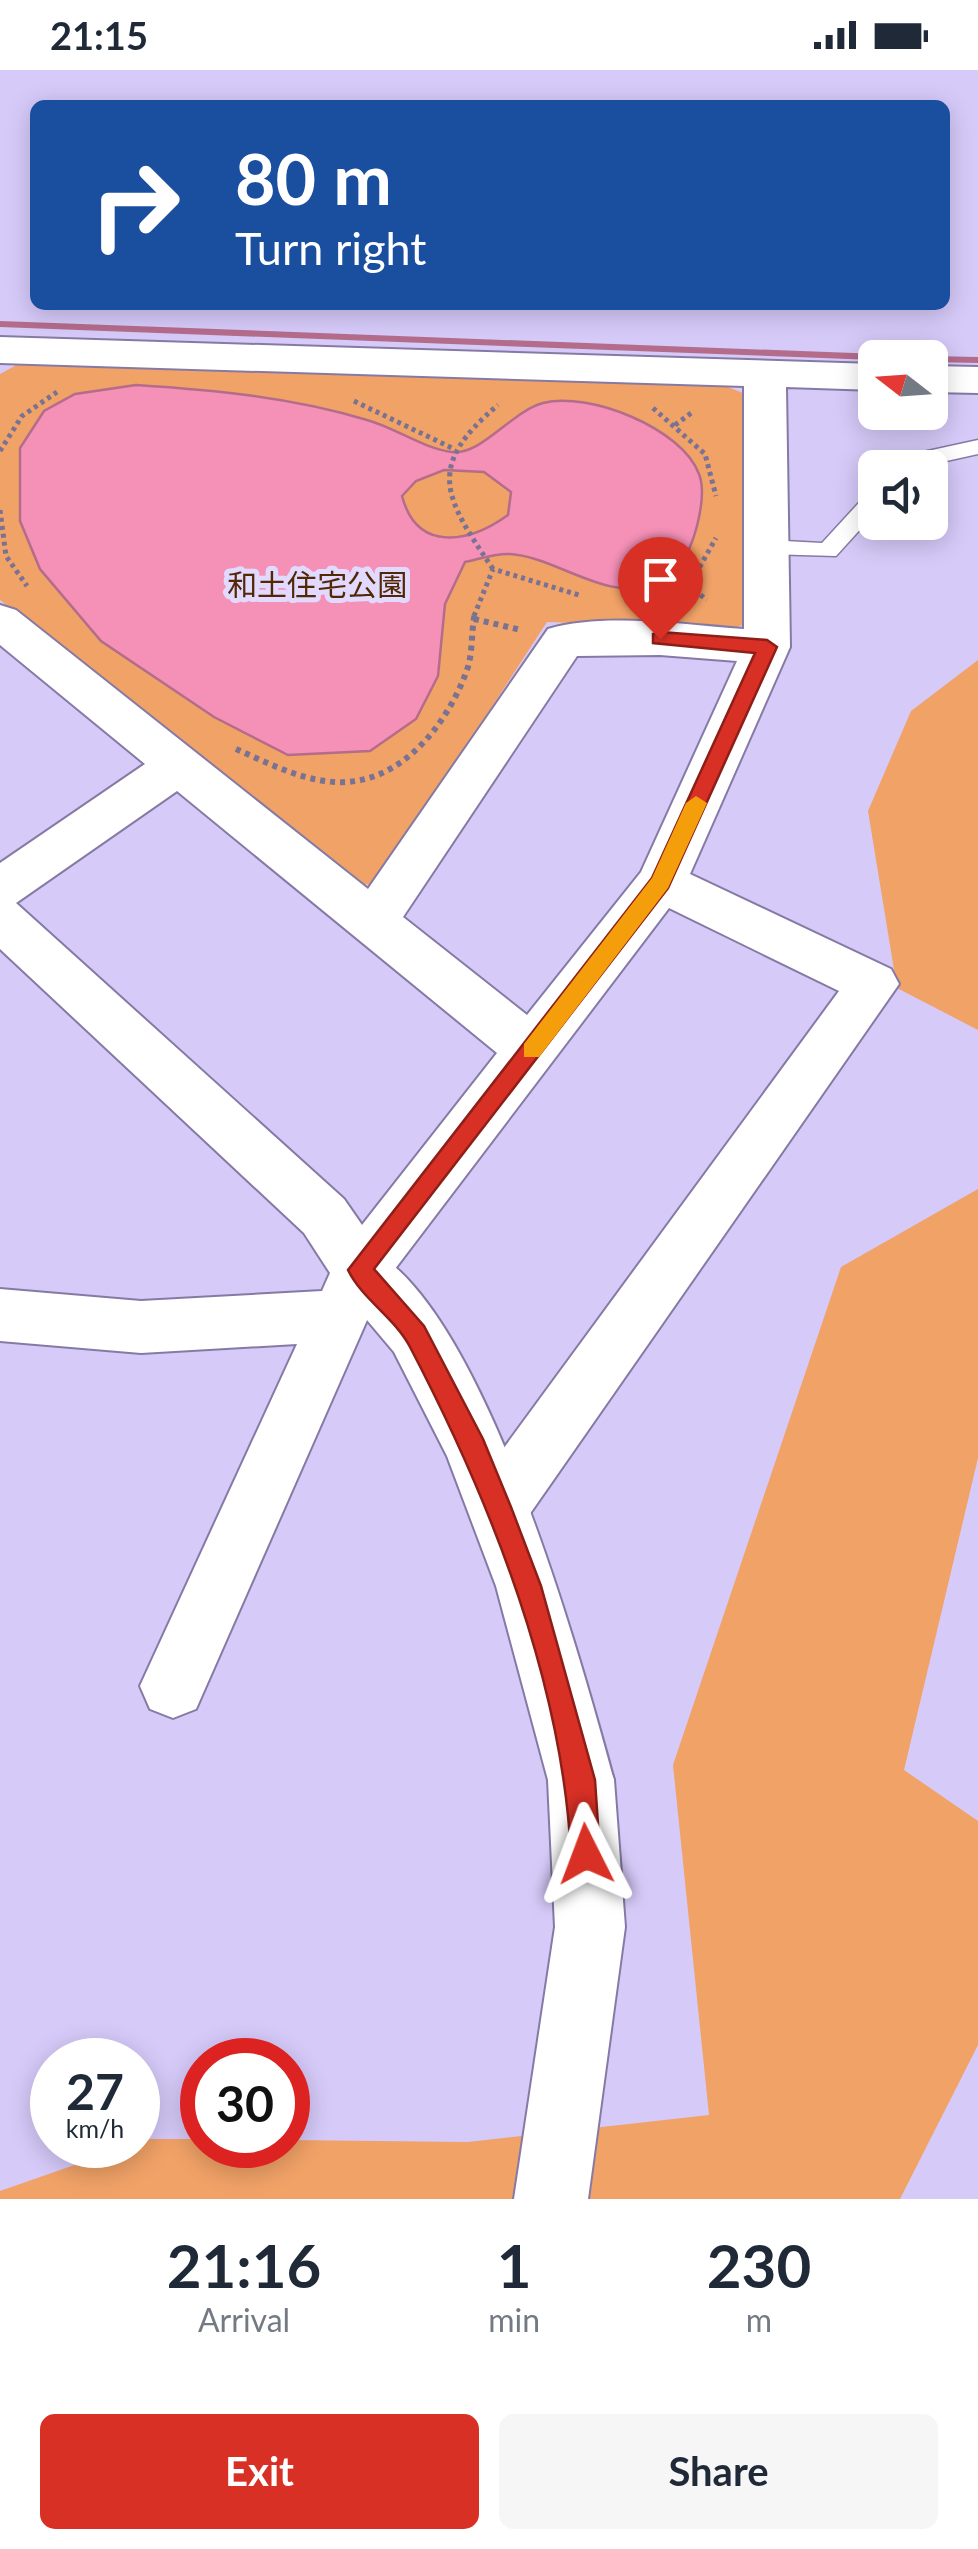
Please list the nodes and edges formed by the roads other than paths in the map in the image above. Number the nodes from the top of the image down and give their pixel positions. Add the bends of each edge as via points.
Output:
1 (3, 352) edge
2 (765, 375) junction
3 (858, 378) edge
4 (948, 379) edge
5 (978, 380) edge
6 (978, 447) edge
7 (948, 453) edge
8 (858, 518) edge
9 (766, 547) junction
10 (0, 622) edge
11 (767, 647) junction
12 (176, 767) junction
13 (661, 882) junction
14 (0, 889) edge
15 (0, 918) edge
16 (373, 922) junction
17 (532, 1050) junction
18 (348, 1293) junction
19 (8, 1308) edge
20 (498, 1507) junction
21 (172, 1686) dead end
22 (551, 2199) edge

1 - 2 street
2 - 3 street
2 - 9 street
4 - 5 street
6 - 7 lane
8 - 9 lane via 828,551
9 - 11 street
10 - 12 street
11 - 13 street
11 - 16 street via 564,640
12 - 14 street
12 - 16 street
13 - 17 street
13 - 20 street via 872,984
15 - 18 street via 324,1216
16 - 17 street
17 - 18 street
18 - 19 street via 141,1327
18 - 20 street via 415,1333
18 - 21 street
20 - 22 street via 528,1586 581,1780 590,1926

